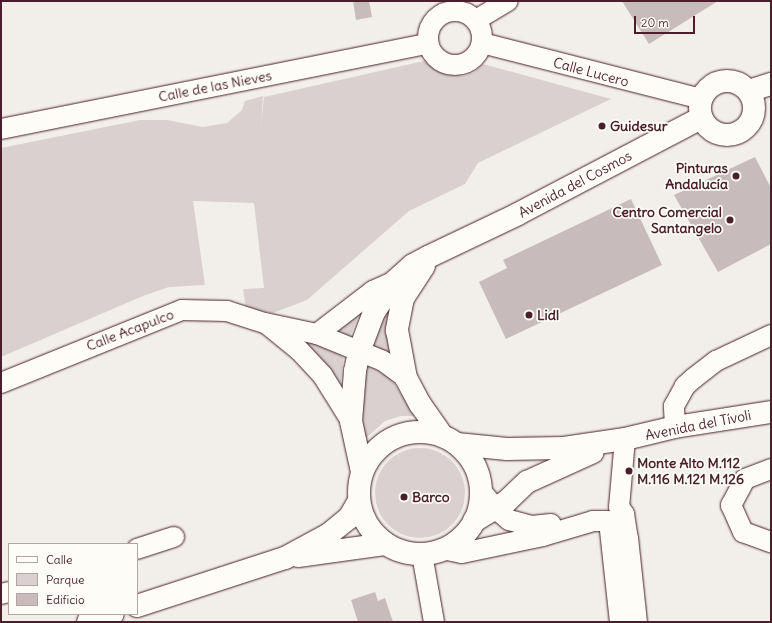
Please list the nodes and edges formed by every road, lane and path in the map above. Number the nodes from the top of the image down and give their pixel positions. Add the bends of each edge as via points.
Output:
1 (508, 1) edge
2 (445, 6) edge
3 (476, 20) junction
4 (428, 44) junction
5 (482, 44) junction
6 (771, 84) edge
7 (749, 91) junction
8 (701, 108) junction
9 (1, 128) edge
10 (449, 249) junction
11 (395, 280) junction
12 (265, 323) junction
13 (317, 334) junction
14 (771, 335) edge
15 (359, 352) junction
16 (406, 378) junction
17 (1, 383) edge
18 (771, 412) edge
19 (351, 421) junction
20 (675, 427) junction
21 (625, 439) junction
22 (450, 440) junction
23 (771, 469) edge
24 (362, 472) junction
25 (481, 491) junction
26 (359, 501) junction
27 (619, 507) junction
28 (496, 509) junction
29 (474, 521) junction
30 (174, 537) dead end
31 (771, 542) edge
32 (386, 544) junction
33 (138, 549) edge
34 (432, 552) junction
35 (285, 558) junction
36 (138, 606) edge
37 (110, 615) edge
38 (88, 622) edge
39 (434, 622) edge
40 (620, 622) edge
41 (637, 622) edge

1 - 3 street
2 - 3 street via 469,14
2 - 4 street via 431,25
3 - 5 street via 482,30
4 - 5 street via 439,60 456,66 474,58
4 - 9 street, Calle de las Nieves
5 - 8 street, Calle Lucero
6 - 7 main road
7 - 8 main road via 738,83 718,82 710,86
7 - 8 main road via 754,102 754,113 743,131 734,135 718,135 708,129
8 - 10 main road, Avenida del Cosmos
10 - 11 main road via 413,265
10 - 16 main road via 420,269 403,298 397,330
11 - 13 street via 373,291
11 - 15 main road via 374,312
12 - 13 street, Calle Acapulco
12 - 17 street, Calle Acapulco via 227,311 182,310
12 - 19 street via 299,350 323,376
13 - 15 street, Calle Acapulco
14 - 20 street via 716,361 685,386 674,406
15 - 16 street, Calle Acapulco via 383,361
15 - 19 main road via 352,387
16 - 22 main road via 420,404
18 - 20 main road, Avenida del Tívoli
19 - 24 main road
20 - 21 main road, Avenida del Tívoli
21 - 22 main road, Avenida del Tívoli via 564,448 507,449
21 - 27 street
21 - 28 main road, Avenida del Tívoli via 560,465 527,482
22 - 24 main road via 427,432 410,432 395,437 381,445 370,457
22 - 25 main road via 469,457 478,473
23 - 31 street via 745,479 731,505 743,532
24 - 26 main road
25 - 28 street
25 - 29 main road
26 - 32 main road via 368,526
26 - 35 main road via 349,518 329,534
27 - 28 street via 532,526 513,522
27 - 41 street via 624,514 628,538
28 - 29 main road, Avenida del Tívoli
29 - 34 main road via 460,538
30 - 33 street
32 - 34 main road via 398,550
32 - 35 main road
34 - 39 street
34 - 40 street via 462,553 604,519 609,521 610,525
35 - 36 main road
37 - 38 main road

